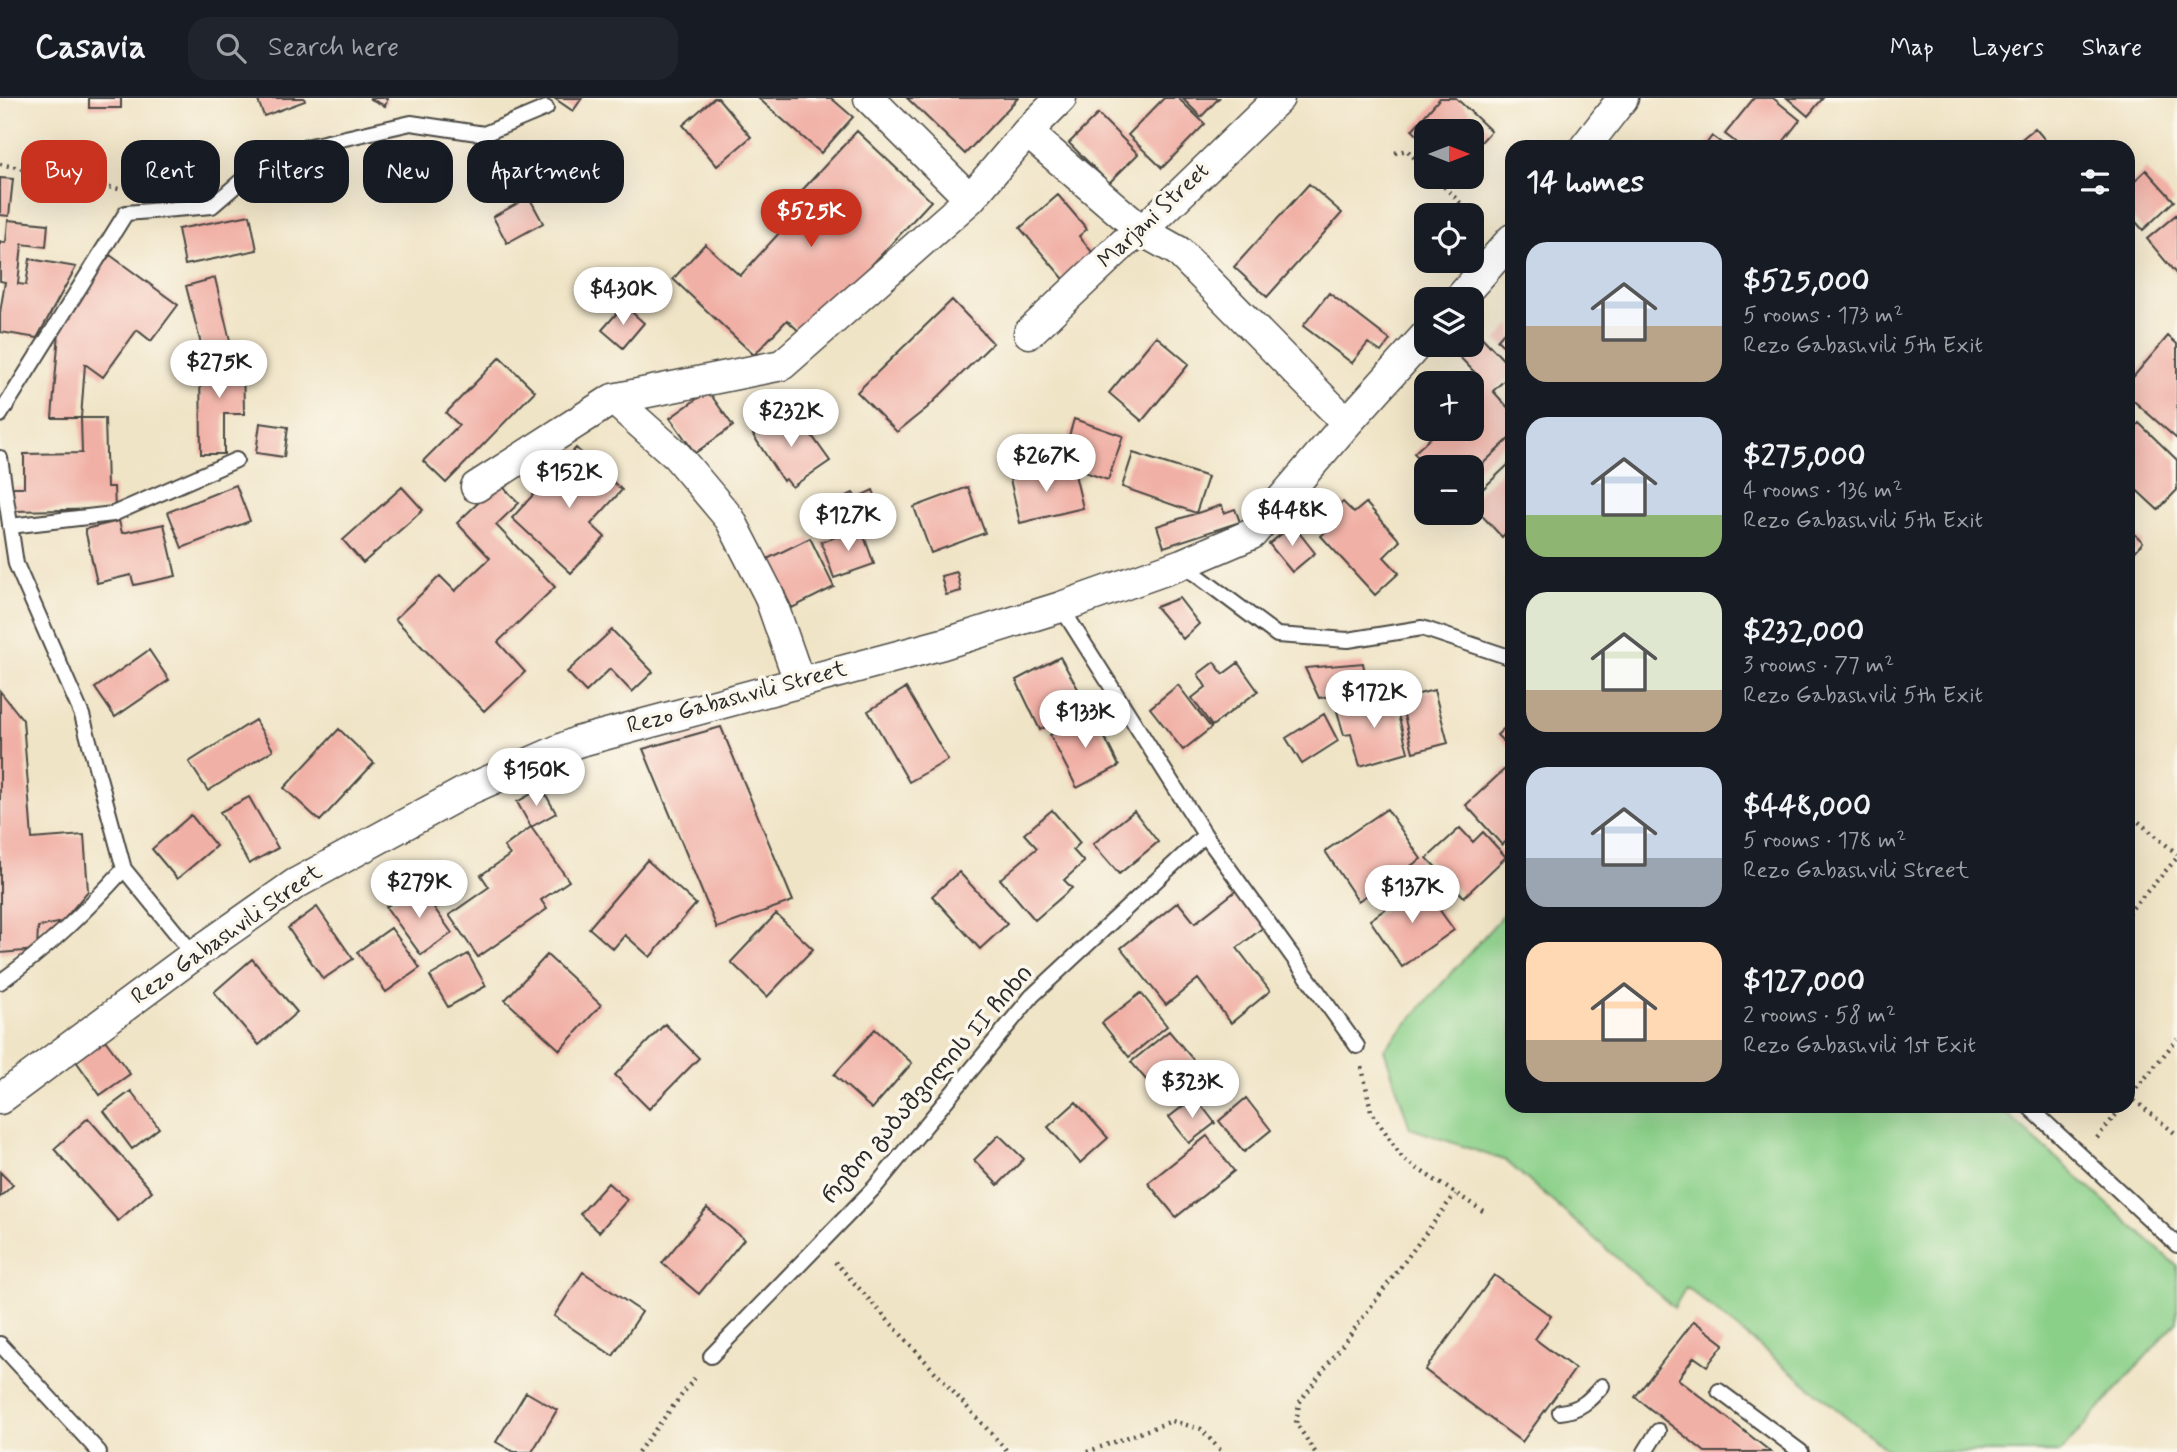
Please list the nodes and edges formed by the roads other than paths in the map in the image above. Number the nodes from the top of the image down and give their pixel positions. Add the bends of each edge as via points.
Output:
1 (869, 98) edge
2 (1061, 98) edge
3 (1279, 98) edge
4 (1623, 98) edge
5 (546, 107) dead end
6 (1027, 132) junction
7 (1590, 140) edge
8 (970, 199) junction
9 (1142, 231) junction
10 (1505, 253) edge
11 (1471, 287) edge
12 (1029, 333) dead end
13 (1414, 348) edge
14 (613, 399) junction
15 (0, 415) edge
16 (1347, 423) junction
17 (0, 458) edge
18 (236, 460) dead end
19 (476, 486) dead end
20 (10, 526) junction
21 (1182, 565) junction
22 (1061, 607) junction
23 (1505, 656) edge
24 (799, 681) junction
25 (1205, 835) junction
26 (124, 869) junction
27 (194, 955) junction
28 (0, 982) edge
29 (1357, 1046) road end
30 (0, 1099) edge
31 (2035, 1113) edge
32 (2177, 1245) edge
33 (0, 1345) edge
34 (711, 1356) road end
35 (1602, 1386) dead end
36 (1719, 1391) dead end
37 (1560, 1412) dead end
38 (1658, 1431) dead end
39 (99, 1452) edge
40 (1645, 1452) edge
41 (1801, 1452) edge

1 - 8 street
2 - 6 street
3 - 9 street, Marjani Street
4 - 7 street
5 - 15 lane via 484,134 411,123 271,155 212,206 126,213
6 - 8 street
6 - 9 street
8 - 14 street via 782,365
9 - 12 street, Marjani Street
9 - 16 street via 1178,251
10 - 11 street
13 - 16 street, Rezo Gabashvili Street
14 - 19 street
14 - 24 street via 677,456 730,519 769,595
16 - 21 street, Rezo Gabashvili Street via 1252,534
17 - 20 lane
18 - 20 lane via 113,514
20 - 26 lane via 16,564 82,715
21 - 22 street, Rezo Gabashvili Street
21 - 23 lane via 1277,635 1348,640 1422,628
22 - 24 street, Rezo Gabashvili Street via 943,644
22 - 25 lane
24 - 27 street, Rezo Gabashvili Street via 577,742 467,790 295,884
25 - 29 lane
25 - 34 lane, რეზო გაბაშვილის II ჩიხი via 1032,996 875,1187
26 - 27 lane
26 - 28 lane via 39,954
27 - 30 street, Rezo Gabashvili Street
31 - 32 lane
33 - 39 lane
35 - 37 lane via 1579,1408
36 - 41 lane
38 - 40 lane

